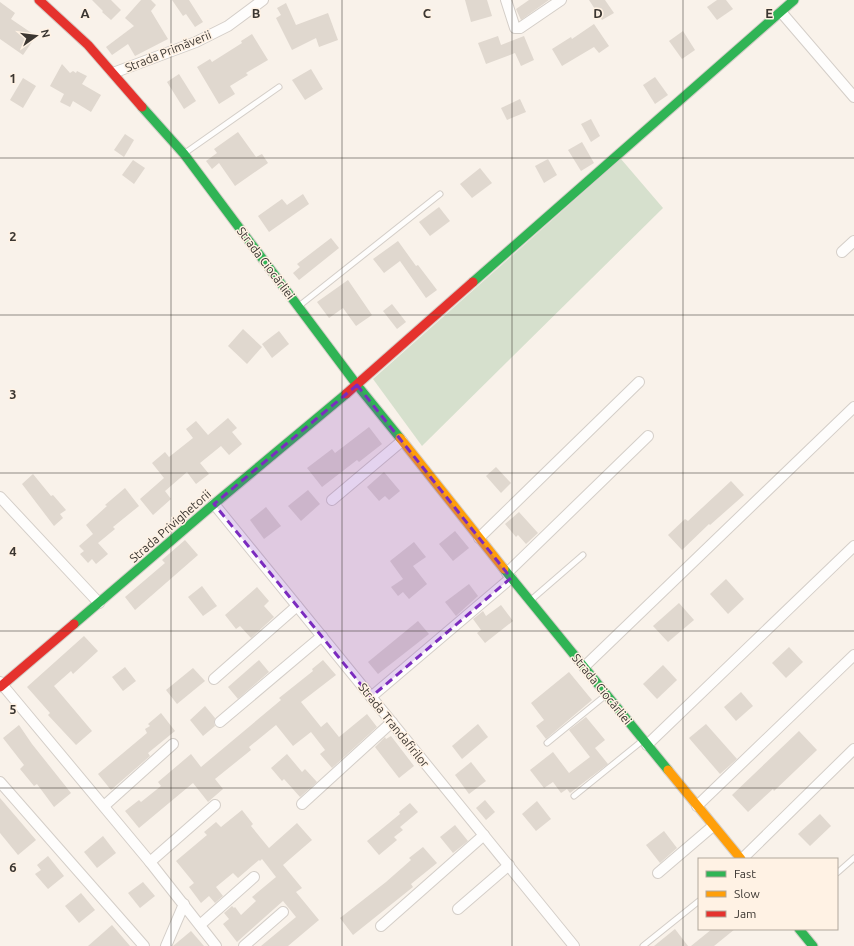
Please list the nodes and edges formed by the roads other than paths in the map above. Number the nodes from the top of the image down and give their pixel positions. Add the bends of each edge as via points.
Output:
1 (39, 0) edge
2 (263, 0) edge
3 (506, 0) edge
4 (561, 0) edge
5 (794, 0) edge
6 (781, 12) junction
7 (113, 73) junction
8 (279, 87) dead end
9 (854, 97) edge
10 (184, 154) junction
11 (440, 194) dead end
12 (854, 241) edge
13 (842, 252) dead end
14 (298, 306) junction
15 (639, 382) dead end
16 (357, 385) junction
17 (854, 407) edge
18 (648, 436) dead end
19 (402, 441) junction
20 (0, 497) edge
21 (332, 500) dead end
22 (214, 504) junction
23 (479, 538) junction
24 (854, 546) edge
25 (583, 555) dead end
26 (509, 576) junction
27 (530, 601) junction
28 (99, 603) junction
29 (297, 606) junction
30 (322, 636) junction
31 (854, 655) edge
32 (584, 667) junction
33 (214, 679) dead end
34 (1, 685) edge
35 (607, 695) junction
36 (371, 697) junction
37 (220, 722) dead end
38 (392, 722) junction
39 (547, 743) dead end
40 (645, 743) junction
41 (172, 744) dead end
42 (854, 750) edge
43 (0, 782) edge
44 (574, 796) dead end
45 (302, 804) dead end
46 (215, 805) dead end
47 (104, 806) junction
48 (697, 806) junction
49 (713, 826) junction
50 (484, 835) junction
51 (741, 858) edge
52 (743, 858) edge
53 (854, 858) edge
54 (150, 862) junction
55 (509, 865) junction
56 (838, 872) edge
57 (658, 874) dead end
58 (254, 877) dead end
59 (698, 902) edge
60 (184, 904) junction
61 (458, 909) dead end
62 (283, 912) dead end
63 (200, 925) junction
64 (381, 926) dead end
65 (800, 930) edge
66 (144, 946) edge
67 (166, 946) edge
68 (216, 946) edge
69 (244, 946) edge
70 (574, 946) edge
71 (643, 946) edge
72 (813, 946) edge

1 - 7 street, Strada Ciocârliei via 88,45
2 - 7 street, Strada Primăverii via 228,26 196,42
3 - 4 street via 515,28 520,28
5 - 6 street, Strada Privighetorii
6 - 9 street
6 - 16 street, Strada Privighetorii
7 - 10 street, Strada Ciocârliei
8 - 10 lane
10 - 14 street, Strada Ciocârliei
11 - 14 lane
12 - 13 street
14 - 16 street, Strada Ciocârliei
15 - 23 street
16 - 19 street, Strada Ciocârliei
16 - 22 street, Strada Privighetorii
17 - 32 street
18 - 26 street
19 - 21 street
19 - 23 street, Strada Ciocârliei
20 - 28 street
22 - 28 street, Strada Privighetorii
22 - 29 street, Strada Trandafirilor
23 - 26 street, Strada Ciocârliei
24 - 40 street
25 - 27 lane
26 - 27 street, Strada Ciocârliei
26 - 36 street
27 - 32 street, Strada Ciocârliei
28 - 34 street, Strada Privighetorii
29 - 30 street, Strada Trandafirilor
29 - 33 street
30 - 36 street, Strada Trandafirilor
30 - 37 street
31 - 48 street
32 - 35 street, Strada Ciocârliei
34 - 47 street
35 - 39 lane
35 - 40 street, Strada Ciocârliei
36 - 38 street, Strada Trandafirilor
38 - 45 street
38 - 50 street, Strada Trandafirilor
40 - 44 lane
40 - 48 street, Strada Ciocârliei
41 - 47 street
42 - 52 street, Strada Ciocârliei
43 - 66 street
46 - 54 street
47 - 54 street
48 - 49 street, Strada Ciocârliei
49 - 51 street, Strada Ciocârliei
49 - 57 street
50 - 55 street, Strada Trandafirilor
50 - 64 street
53 - 56 lane
54 - 60 street
55 - 61 street
55 - 70 street, Strada Trandafirilor
58 - 63 street
59 - 71 lane
60 - 63 street
60 - 67 street
62 - 69 street
63 - 68 street
65 - 72 street

